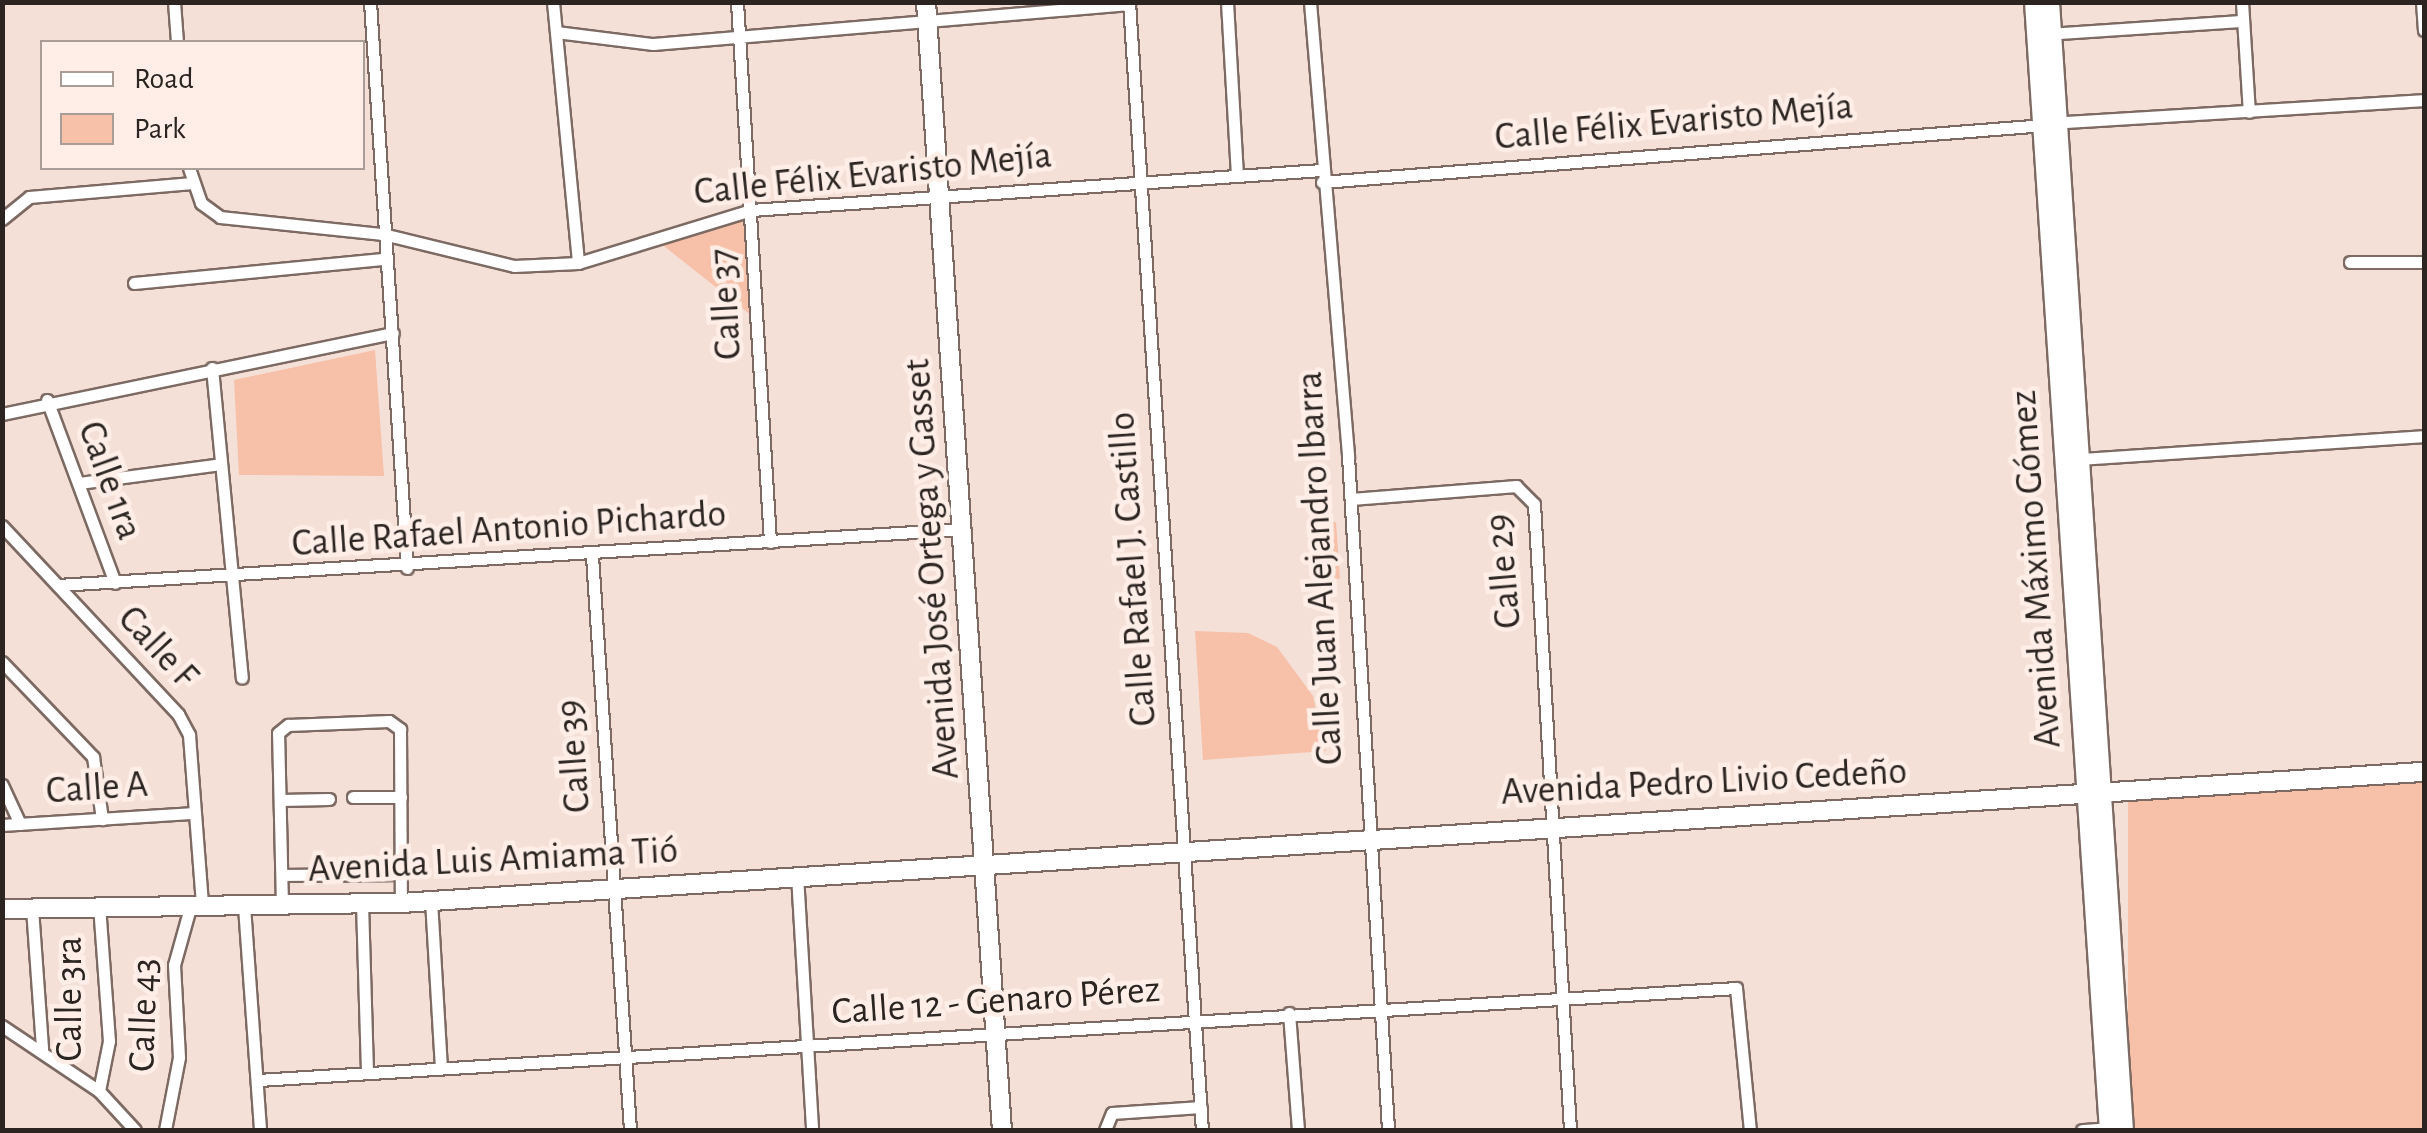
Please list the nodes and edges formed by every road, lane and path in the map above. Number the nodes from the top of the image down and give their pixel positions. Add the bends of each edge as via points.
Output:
1 (174, 2) edge
2 (370, 2) edge
3 (553, 2) edge
4 (738, 2) edge
5 (1226, 2) edge
6 (1310, 2) edge
7 (2024, 2) edge
8 (2034, 2) edge
9 (2050, 2) edge
10 (2059, 2) edge
11 (2242, 2) edge
12 (2422, 2) edge
13 (1129, 3) edge
14 (927, 10) edge
15 (2243, 21) junction
16 (2424, 30) edge
17 (556, 32) junction
18 (2061, 33) junction
19 (739, 34) junction
20 (178, 40) edge
21 (368, 64) edge
22 (2424, 100) edge
23 (2249, 112) junction
24 (2067, 122) junction
25 (2032, 126) junction
26 (365, 158) edge
27 (379, 158) junction
28 (189, 170) edge
29 (1237, 174) junction
30 (1321, 176) junction
31 (1140, 180) junction
32 (192, 184) junction
33 (938, 193) junction
34 (752, 210) junction
35 (2055, 218) junction
36 (2, 219) edge
37 (383, 234) junction
38 (385, 259) junction
39 (2350, 262) dead end
40 (2424, 262) edge
41 (578, 263) junction
42 (134, 284) dead end
43 (392, 333) junction
44 (212, 368) junction
45 (47, 400) junction
46 (2, 414) edge
47 (2424, 436) edge
48 (2080, 459) junction
49 (221, 464) junction
50 (79, 483) junction
51 (1351, 499) junction
52 (2, 526) edge
53 (963, 528) junction
54 (770, 542) junction
55 (592, 556) junction
56 (408, 568) junction
57 (232, 578) junction
58 (114, 583) junction
59 (58, 585) junction
60 (2, 662) edge
61 (242, 678) dead end
62 (2424, 772) edge
63 (2, 785) edge
64 (2093, 793) junction
65 (353, 797) dead end
66 (401, 797) junction
67 (328, 799) dead end
68 (280, 800) junction
69 (195, 813) junction
70 (102, 819) junction
71 (1558, 822) junction
72 (20, 824) junction
73 (2, 826) edge
74 (1367, 840) junction
75 (1182, 853) junction
76 (987, 863) junction
77 (402, 874) junction
78 (797, 874) junction
79 (282, 876) junction
80 (614, 886) junction
81 (432, 900) junction
82 (401, 902) junction
83 (196, 903) junction
84 (362, 904) junction
85 (100, 906) junction
86 (244, 906) junction
87 (282, 906) junction
88 (32, 908) junction
89 (2, 909) edge
90 (1559, 995) junction
91 (1378, 1007) junction
92 (1289, 1013) junction
93 (1198, 1018) junction
94 (2, 1026) edge
95 (996, 1031) junction
96 (807, 1044) junction
97 (42, 1048) junction
98 (624, 1056) junction
99 (441, 1068) junction
100 (367, 1072) junction
101 (258, 1080) junction
102 (98, 1092) junction
103 (1201, 1108) junction
104 (2116, 1129) edge
105 (135, 1130) edge
106 (165, 1130) edge
107 (260, 1130) edge
108 (630, 1130) edge
109 (812, 1130) edge
110 (1002, 1130) edge
111 (1105, 1130) edge
112 (1202, 1130) edge
113 (1298, 1130) edge
114 (1388, 1130) edge
115 (1570, 1130) edge
116 (1750, 1130) edge
117 (2082, 1130) edge

1 - 20 street
2 - 21 street
3 - 17 street
4 - 19 street, Calle 37
5 - 29 street
6 - 30 street, Calle Juan Alejandro lbarra
7 - 25 main road
8 - 35 main road, Avenida Máximo Gómez
9 - 35 main road, Avenida Máximo Gómez
10 - 18 main road
11 - 15 street
12 - 16 street
13 - 14 street
13 - 31 street, Calle Rafael J. Castillo
14 - 19 street
14 - 33 main road, Avenida José Ortega y Gasset
15 - 18 street
15 - 23 street
17 - 19 street via 653,44
17 - 41 street
18 - 24 main road
19 - 34 street, Calle 37
21 - 27 street
22 - 23 street
23 - 24 street
24 - 35 main road
25 - 30 street, Calle Félix Evaristo Mejía
25 - 35 main road
26 - 27 street
27 - 37 street
28 - 32 street
29 - 30 street, Calle Félix Evaristo Mejía
29 - 31 street, Calle Félix Evaristo Mejía
30 - 51 street, Calle Juan Alejandro lbarra
31 - 33 street, Calle Félix Evaristo Mejía
31 - 75 street, Calle Rafael J. Castillo
32 - 36 street via 29,196
32 - 37 street, Calle Félix Evaristo Mejía via 220,217
33 - 34 street, Calle Félix Evaristo Mejía
33 - 53 main road, Avenida José Ortega y Gasset
34 - 41 street, Calle Félix Evaristo Mejía
34 - 54 street, Calle 37
35 - 48 main road, Avenida Máximo Gómez
35 - 64 main road, Avenida Máximo Gómez
37 - 38 street
37 - 41 street, Calle Félix Evaristo Mejía via 486,264
38 - 42 street
38 - 43 street
39 - 40 street
43 - 44 street
43 - 56 street
44 - 45 street
44 - 49 street
45 - 46 street
45 - 50 street, Calle 1ra
47 - 48 street
48 - 64 main road, Avenida Máximo Gómez
49 - 50 street
49 - 57 street
50 - 58 street, Calle 1ra
51 - 71 street, Calle 29 via 1527,491
51 - 74 street, Calle Juan Alejandro lbarra
52 - 59 street, Calle F
53 - 54 street, Calle Rafael Antonio Pichardo
53 - 76 main road, Avenida José Ortega y Gasset
54 - 55 street, Calle Rafael Antonio Pichardo
55 - 56 street, Calle Rafael Antonio Pichardo
55 - 80 street, Calle 39
56 - 57 street, Calle Rafael Antonio Pichardo
57 - 58 street, Calle Rafael Antonio Pichardo
57 - 61 street
58 - 59 street, Calle Rafael Antonio Pichardo
59 - 69 street, Calle F via 178,714 189,735
60 - 70 street via 93,757
62 - 64 main road, Avenida Pedro Livio Cedeño
63 - 72 street
64 - 71 main road, Avenida Pedro Livio Cedeño
64 - 104 main road, Avenida Máximo Gómez
65 - 66 street
66 - 68 street via 400,729 389,720 282,728
66 - 77 street
67 - 68 street
68 - 79 street
69 - 70 street, Calle A
69 - 83 street, Calle F
70 - 72 street, Calle A
71 - 74 main road, Avenida Pedro Livio Cedeño
71 - 90 street
72 - 73 street, Calle A
74 - 75 main road, Avenida Pedro Livio Cedeño
74 - 91 street, Calle Juan Alejandro lbarra
75 - 76 main road, Avenida Pedro Livio Cedeño
75 - 93 street, Calle Rafael J. Castillo
76 - 78 main road, Avenida Luis Amiama Tió
76 - 95 main road, Avenida José Ortega y Gasset
77 - 79 street
77 - 82 street
78 - 80 main road, Avenida Luis Amiama Tió
78 - 96 street
79 - 87 street
80 - 81 main road, Avenida Luis Amiama Tió
80 - 98 street, Calle 39
81 - 82 main road, Avenida Luis Amiama Tió
81 - 99 street
82 - 84 main road, Avenida Luis Amiama Tió
83 - 85 main road, Avenida Luis Amiama Tió
83 - 86 main road, Avenida Luis Amiama Tió
83 - 106 street, Calle 43 via 174,965 178,1057
84 - 87 main road, Avenida Luis Amiama Tió
84 - 100 street
85 - 88 main road, Avenida Luis Amiama Tió
85 - 102 street, Calle 3ra via 109,1041
86 - 87 main road, Avenida Luis Amiama Tió
86 - 101 street
88 - 89 main road, Avenida Luis Amiama Tió
88 - 97 street
90 - 91 street, Calle 12 - Genaro Pérez
90 - 115 street
90 - 116 street, Calle 12 - Genaro Pérez via 1739,990
91 - 92 street, Calle 12 - Genaro Pérez
91 - 114 street, Calle Juan Alejandro lbarra
92 - 93 street, Calle 12 - Genaro Pérez
92 - 113 street
93 - 95 street, Calle 12 - Genaro Pérez
93 - 103 street, Calle Rafael J. Castillo
94 - 97 street
95 - 96 street, Calle 12 - Genaro Pérez
95 - 110 main road, Avenida José Ortega y Gasset
96 - 98 street, Calle 12 - Genaro Pérez
96 - 109 street
97 - 102 street
98 - 99 street, Calle 12 - Genaro Pérez
98 - 108 street, Calle 39
99 - 100 street, Calle 12 - Genaro Pérez
100 - 101 street, Calle 12 - Genaro Pérez
101 - 107 street
102 - 105 street
103 - 111 street via 1112,1113
103 - 112 street, Calle Rafael J. Castillo
104 - 117 street

